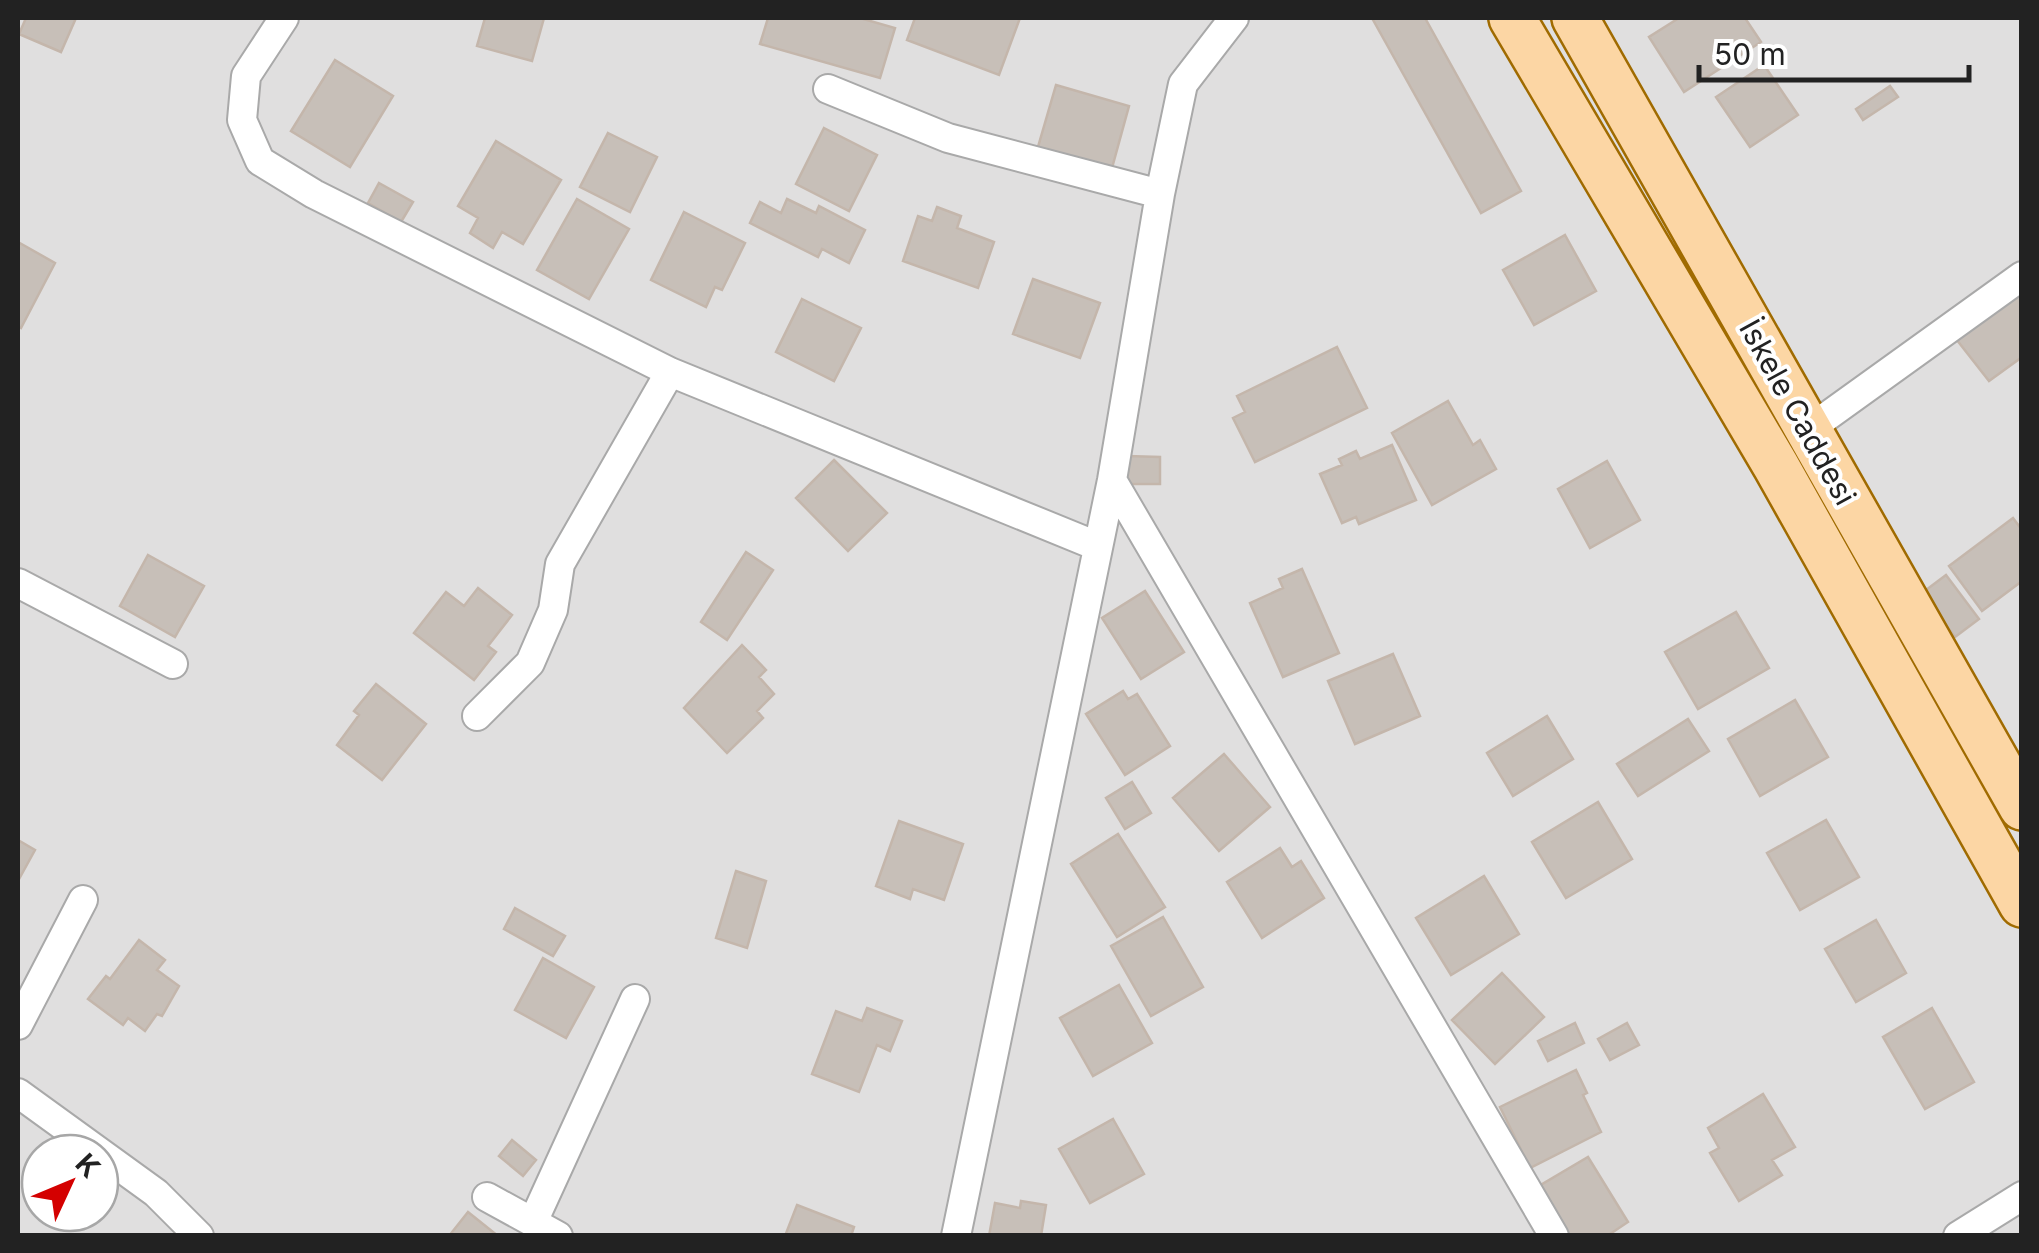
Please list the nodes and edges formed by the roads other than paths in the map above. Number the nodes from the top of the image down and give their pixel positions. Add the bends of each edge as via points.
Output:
1 (284, 18) edge
2 (1234, 18) edge
3 (1512, 18) edge
4 (1574, 18) edge
5 (828, 89) dead end
6 (1160, 194) junction
7 (2022, 276) edge
8 (670, 372) junction
9 (1808, 430) junction
10 (1112, 480) junction
11 (1096, 546) junction
12 (18, 583) edge
13 (173, 664) dead end
14 (478, 716) dead end
15 (2022, 808) edge
16 (83, 900) dead end
17 (2022, 904) edge
18 (635, 998) dead end
19 (18, 1026) edge
20 (18, 1094) edge
21 (2022, 1196) edge
22 (487, 1197) dead end
23 (546, 1229) edge
24 (199, 1236) edge
25 (956, 1236) edge
26 (1554, 1236) edge
27 (1958, 1236) edge

1 - 8 street via 246,76 242,120 260,161
2 - 6 street via 1182,84
3 - 17 main road via 1776,466
4 - 9 main road, İskele Caddesi
5 - 6 street via 948,138
6 - 10 street
7 - 9 street
8 - 11 street
8 - 14 street via 560,564 554,610 530,663
9 - 15 main road, İskele Caddesi
10 - 11 street
10 - 26 street
11 - 25 street
12 - 13 street
16 - 19 street
18 - 23 street via 559,1162
20 - 24 street via 156,1192
21 - 27 street
22 - 23 street

